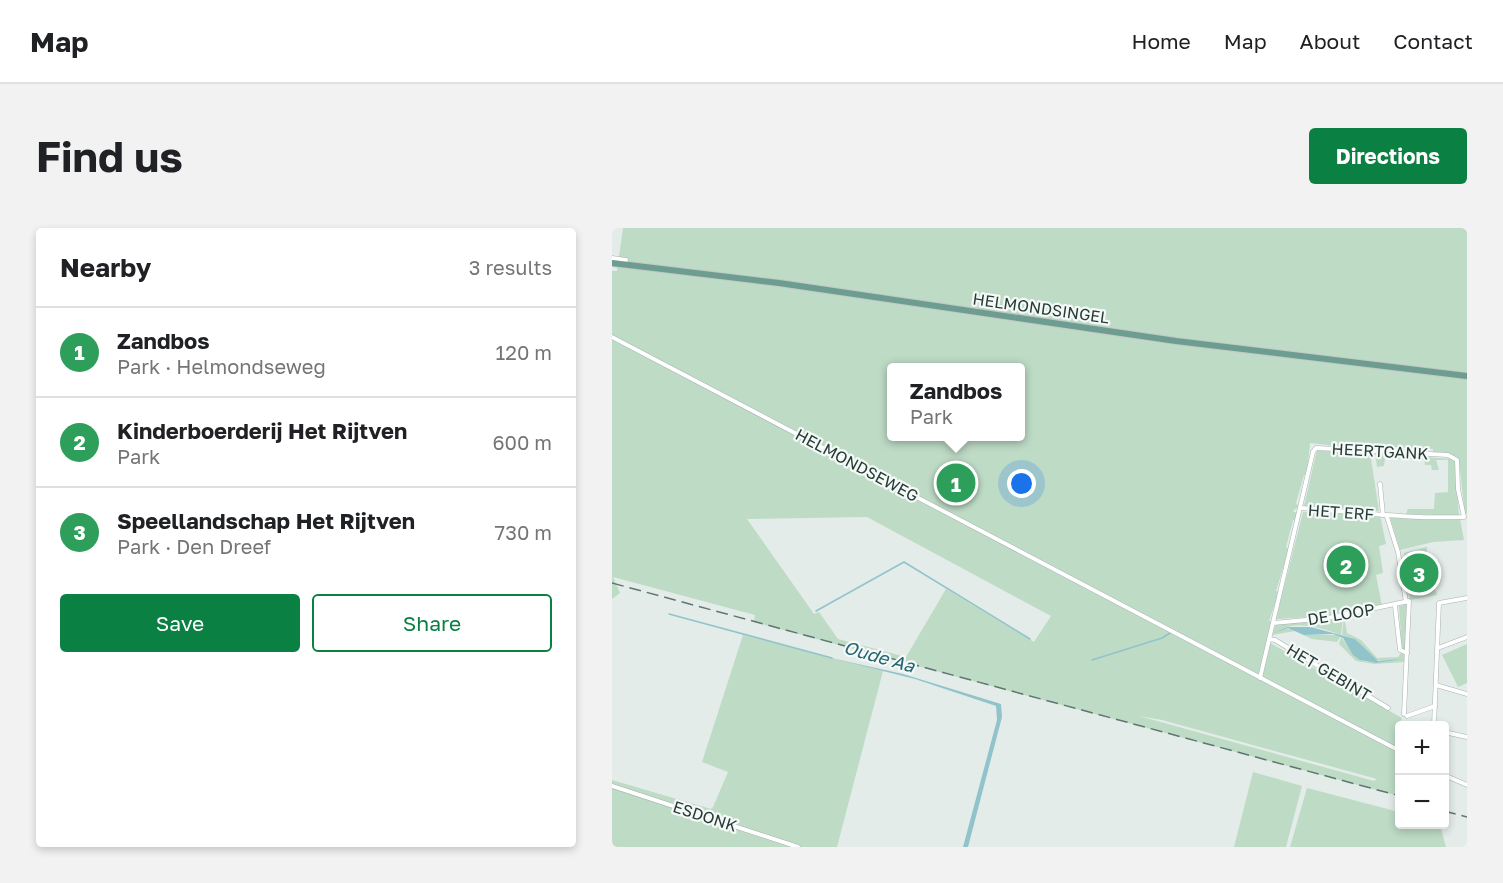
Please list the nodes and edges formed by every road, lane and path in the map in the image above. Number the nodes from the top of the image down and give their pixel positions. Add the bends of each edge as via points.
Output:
1 (612, 258) edge
2 (626, 260) dead end
3 (612, 262) edge
4 (612, 337) edge
5 (1467, 375) edge
6 (1380, 484) dead end
7 (1300, 508) junction
8 (1385, 516) junction
9 (1464, 517) joint
10 (1467, 598) edge
11 (1407, 602) junction
12 (1395, 606) junction
13 (1273, 623) junction
14 (1467, 637) edge
15 (1269, 639) junction
16 (1438, 648) junction
17 (1407, 653) junction
18 (1260, 678) junction
19 (1436, 685) junction
20 (1467, 694) edge
21 (1435, 706) junction
22 (1388, 708) dead end
23 (1434, 721) edge
24 (1449, 733) edge
25 (1467, 737) edge
26 (1395, 749) edge
27 (1449, 777) edge
28 (1467, 785) edge
29 (612, 786) edge
30 (798, 847) edge

1 - 2 street
3 - 5 main road, HELMONDSINGEL via 1176,341
4 - 18 street, HELMONDSEWEG
6 - 8 street, HET ERF
7 - 8 street, HET ERF
7 - 9 street, HEERTGANK via 1313,452 1320,447 1454,456
7 - 13 street, HEERTGANK
8 - 9 street, HET ERF
8 - 11 street via 1398,552
10 - 16 street via 1439,603
11 - 12 street, DE LOOP
11 - 17 street
12 - 13 street, DE LOOP
12 - 17 street via 1400,650
13 - 15 street
14 - 16 street
15 - 18 street
15 - 22 street, HET GEBINT
16 - 19 street
17 - 21 street via 1406,715
18 - 26 street, HELMONDSEWEG
19 - 20 street
19 - 21 street
21 - 23 street
24 - 25 street
27 - 28 street
29 - 30 street, ESDONK

